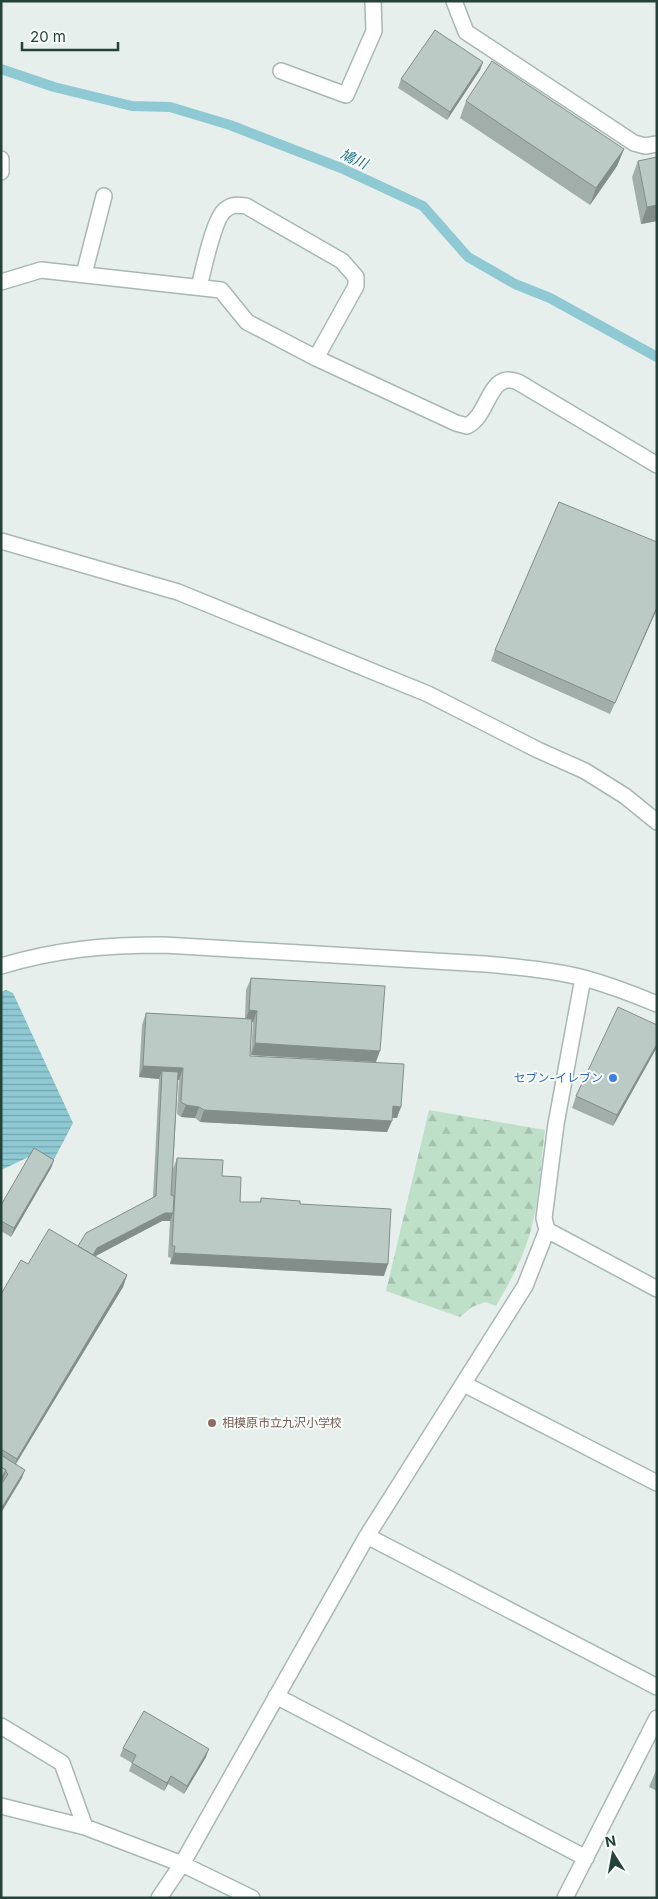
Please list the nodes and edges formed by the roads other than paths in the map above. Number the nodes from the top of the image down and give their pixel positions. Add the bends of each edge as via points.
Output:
1 (373, 1) edge
2 (454, 1) edge
3 (281, 71) dead end
4 (657, 144) edge
5 (1, 159) edge
6 (1, 172) edge
7 (104, 196) dead end
8 (84, 274) junction
9 (1, 282) edge
10 (199, 287) junction
11 (316, 358) junction
12 (657, 465) edge
13 (1, 541) edge
14 (657, 822) edge
15 (1, 966) edge
16 (584, 978) junction
17 (657, 1004) edge
18 (547, 1230) junction
19 (657, 1290) edge
20 (464, 1384) junction
21 (657, 1483) edge
22 (367, 1536) junction
23 (657, 1687) edge
24 (276, 1696) junction
25 (657, 1718) edge
26 (1, 1726) edge
27 (1, 1806) edge
28 (84, 1827) junction
29 (586, 1858) junction
30 (182, 1864) junction
31 (159, 1898) edge
32 (252, 1898) edge
33 (565, 1898) edge

1 - 3 street via 374,31 346,95
2 - 4 street via 466,32 634,144
5 - 6 street
7 - 8 street
8 - 9 street via 41,270
8 - 10 street
10 - 11 street via 221,290 247,322
10 - 11 street via 218,220 224,210 234,204 246,206 342,261 356,277 356,286
11 - 12 street via 467,426 475,422 496,386 502,380 510,379
13 - 14 street via 178,592 428,694 585,771 625,796
15 - 16 street via 62,951 111,945 164,945 485,964
16 - 17 street
16 - 18 street via 556,1124 544,1218
18 - 19 street
18 - 20 street via 525,1286
20 - 21 street
20 - 22 street
22 - 23 street
22 - 24 street
24 - 29 street
24 - 30 street
25 - 29 street
26 - 28 street via 62,1763
27 - 28 street
28 - 30 street
29 - 33 street
30 - 31 street
30 - 32 street

